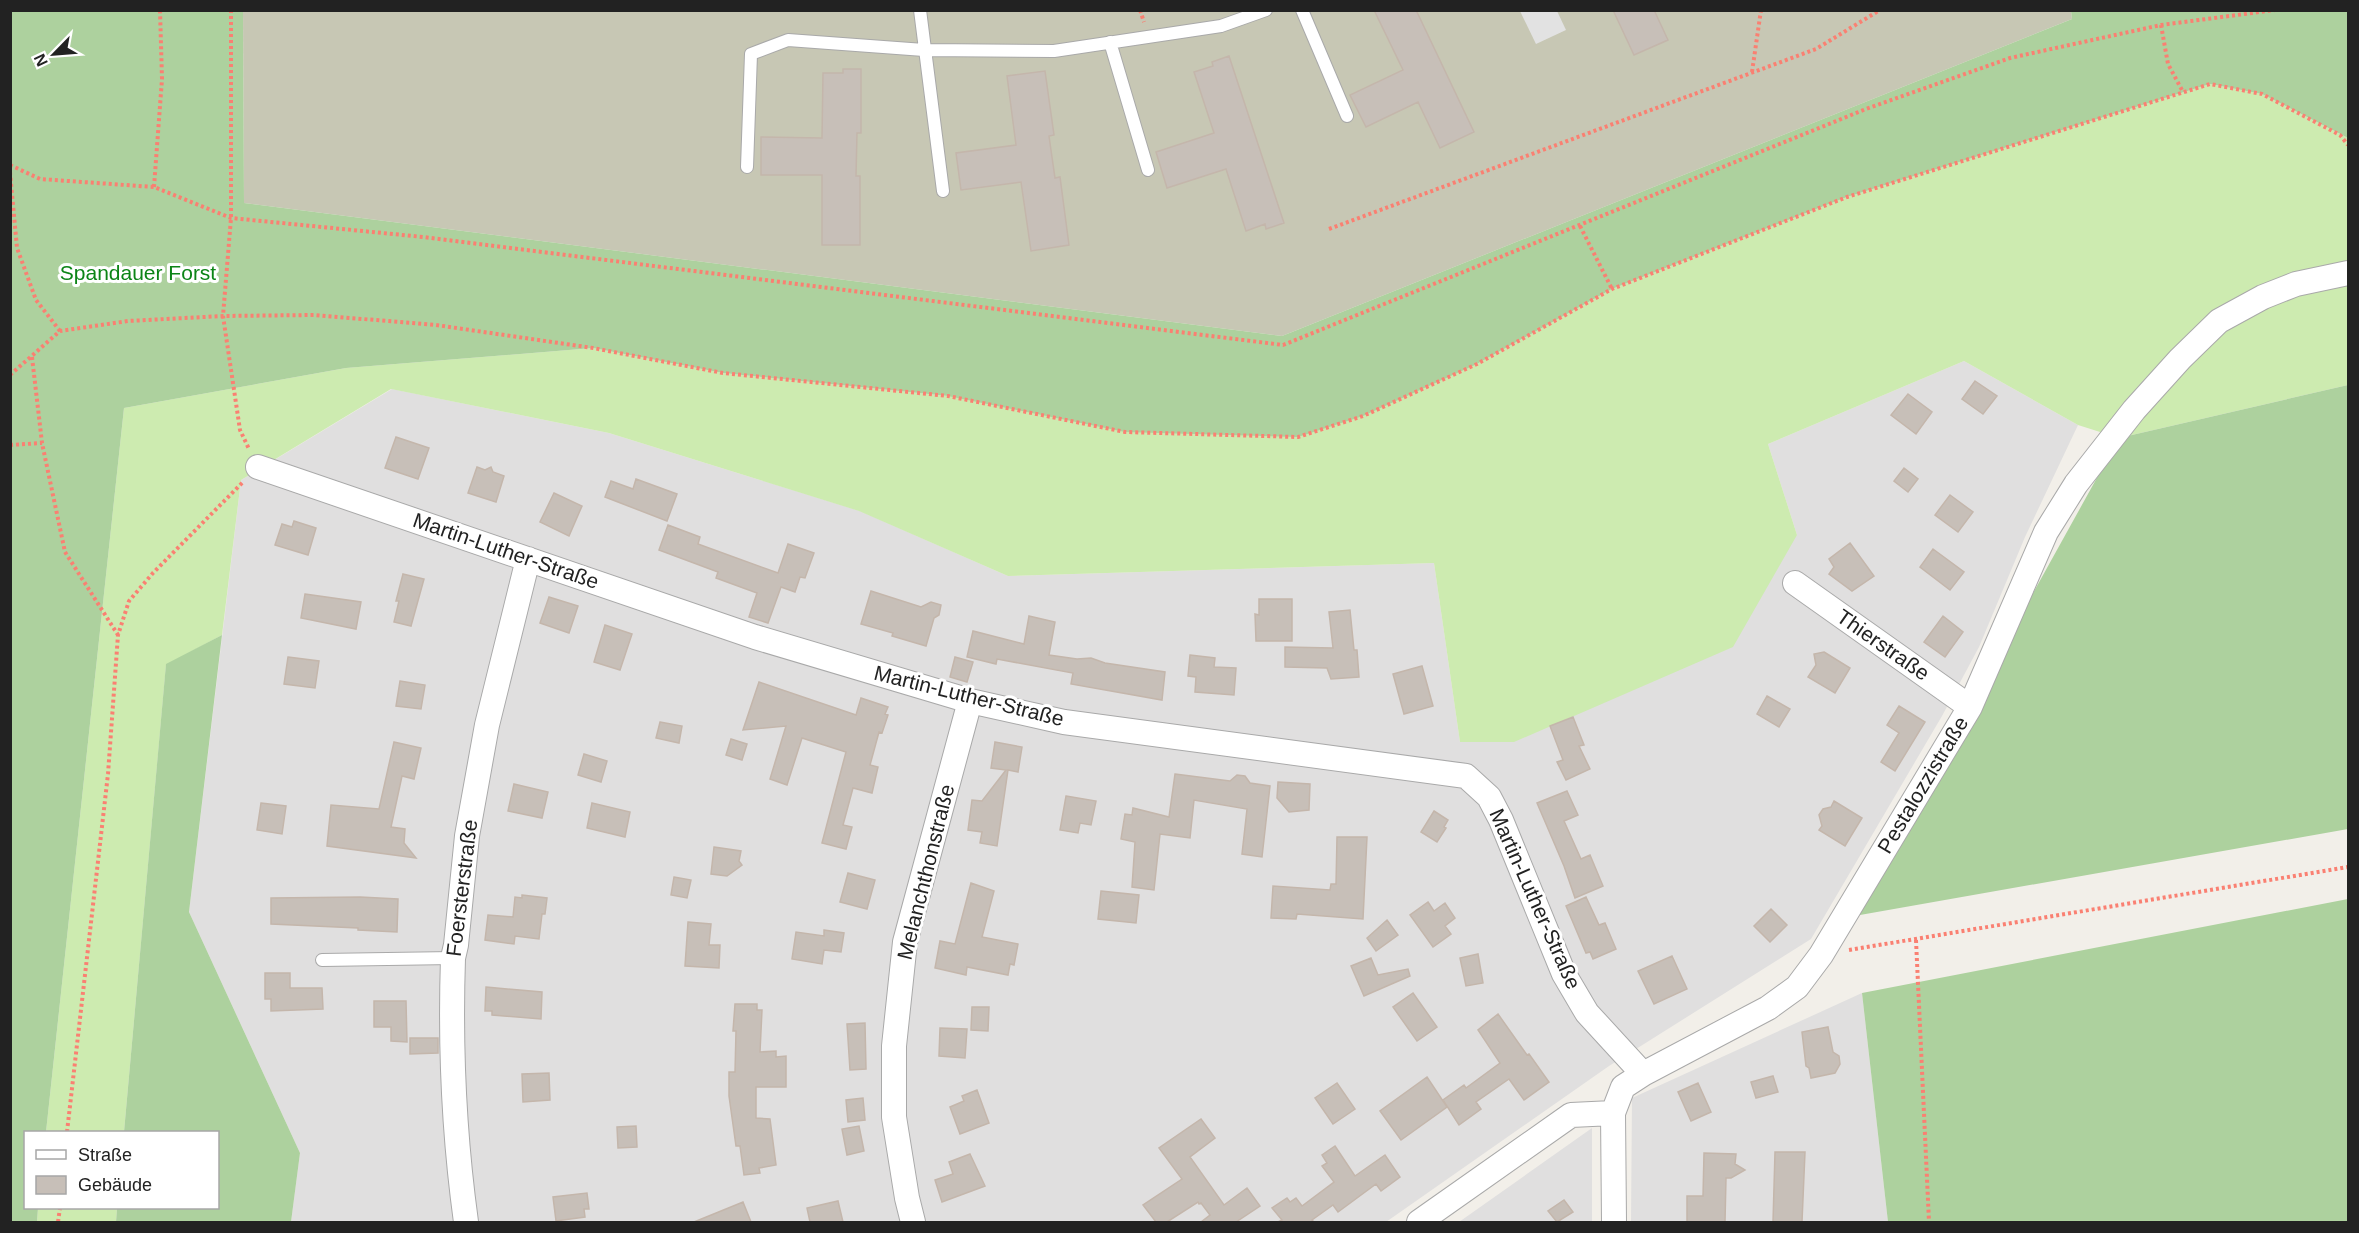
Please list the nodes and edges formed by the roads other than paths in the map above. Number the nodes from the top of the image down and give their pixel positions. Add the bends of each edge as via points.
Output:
1 (920, 10) edge
2 (1266, 10) edge
3 (1302, 10) edge
4 (1110, 42) junction
5 (924, 50) junction
6 (1347, 116) dead end
7 (747, 167) dead end
8 (1148, 170) dead end
9 (943, 191) dead end
10 (2349, 273) edge
11 (258, 467) road end
12 (528, 559) junction
13 (1795, 583) dead end
14 (970, 701) junction
15 (1970, 707) junction
16 (453, 958) junction
17 (321, 960) dead end
18 (1643, 1074) junction
19 (1613, 1113) junction
20 (466, 1222) edge
21 (914, 1222) edge
22 (1419, 1222) edge
23 (1614, 1222) edge

1 - 5 lane
2 - 4 lane via 1221,26
3 - 6 lane
4 - 5 lane via 1054,51
4 - 8 lane
5 - 7 lane via 788,40 751,54
5 - 9 lane
10 - 15 street, Pestalozzistraße via 2296,284 2219,321 2134,410 2076,484 2046,532
11 - 12 street, Martin-Luther-Straße
12 - 14 street, Martin-Luther-Straße via 755,637
12 - 16 street, Foersterstraße via 487,725 467,836
13 - 15 street, Thierstraße
14 - 18 street, Martin-Luther-Straße via 1064,722 1466,776 1490,796 1564,974 1581,1003
14 - 21 street, Melanchthonstraße via 905,942 894,1046 894,1117
15 - 18 street, Pestalozzistraße via 1821,955 1797,987 1768,1008
16 - 17 lane
16 - 20 street, Foersterstraße via 452,1076
18 - 19 street, Pestalozzistraße via 1623,1087
19 - 22 street via 1571,1115
19 - 23 street

